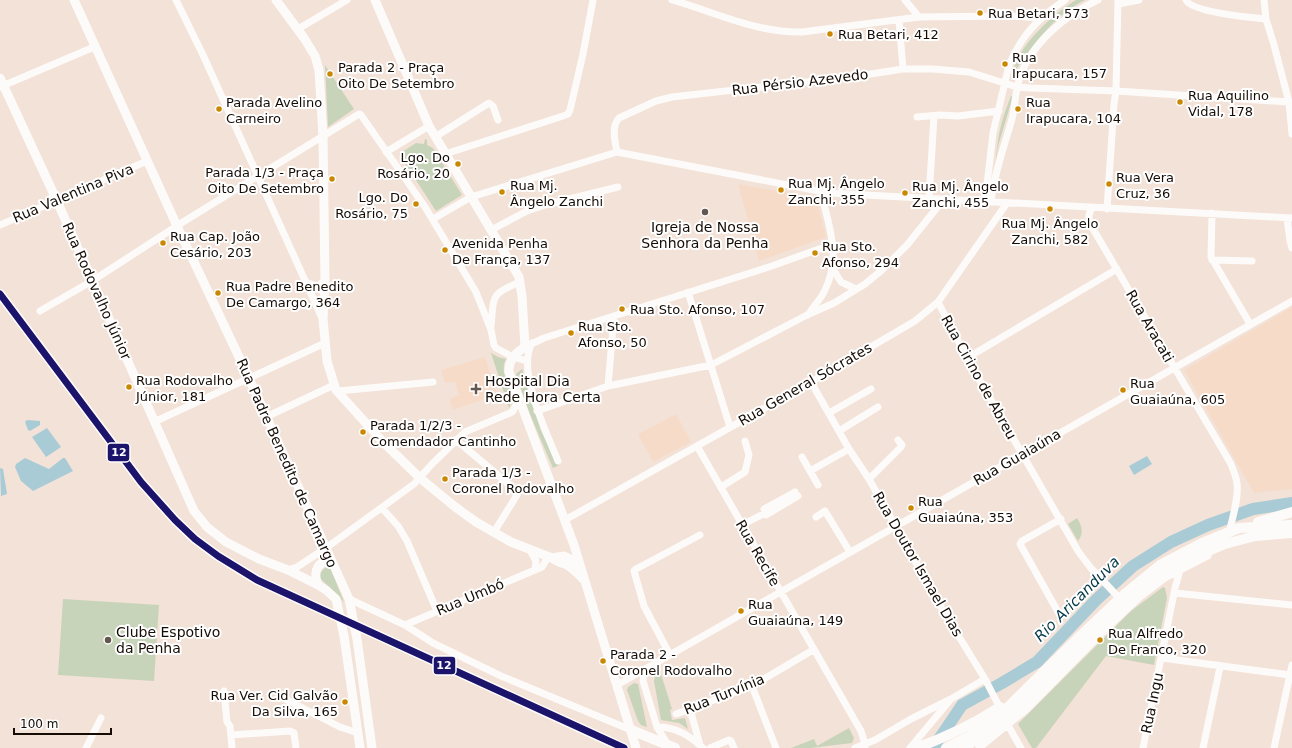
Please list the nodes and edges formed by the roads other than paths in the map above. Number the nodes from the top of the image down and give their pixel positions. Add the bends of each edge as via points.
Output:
1 (74, 0) edge
2 (176, 0) edge
3 (276, 0) edge
4 (347, 0) edge
5 (375, 0) edge
6 (594, 0) edge
7 (672, 0) edge
8 (905, 0) edge
9 (1065, 0) edge
10 (1098, 0) edge
11 (1139, 0) edge
12 (1186, 0) edge
13 (1264, 0) edge
14 (1118, 2) edge
15 (920, 17) junction
16 (1040, 18) junction
17 (1266, 19) junction
18 (899, 20) junction
19 (298, 29) junction
20 (94, 47) junction
21 (903, 70) junction
22 (1005, 83) junction
23 (1, 84) edge
24 (1017, 87) junction
25 (1116, 91) junction
26 (1289, 102) junction
27 (999, 111) junction
28 (934, 116) junction
29 (917, 117) dead end
30 (498, 120) dead end
31 (429, 126) junction
32 (1292, 134) edge
33 (323, 136) junction
34 (435, 137) junction
35 (386, 152) junction
36 (616, 152) junction
37 (445, 154) junction
38 (147, 161) junction
39 (258, 177) junction
40 (618, 186) dead end
41 (822, 192) junction
42 (471, 197) junction
43 (929, 198) junction
44 (944, 199) junction
45 (57, 201) junction
46 (988, 202) junction
47 (1007, 203) junction
48 (1092, 207) junction
49 (1107, 209) junction
50 (1212, 213) junction
51 (1289, 218) edge
52 (433, 219) junction
53 (0, 225) edge
54 (177, 226) junction
55 (490, 230) junction
56 (833, 244) junction
57 (1292, 248) edge
58 (1212, 260) junction
59 (1252, 261) dead end
60 (832, 269) junction
61 (1117, 269) junction
62 (92, 281) junction
63 (325, 281) junction
64 (520, 282) junction
65 (308, 284) junction
66 (856, 289) junction
67 (688, 292) junction
68 (1292, 301) edge
69 (938, 302) junction
70 (40, 311) dead end
71 (807, 315) junction
72 (614, 316) junction
73 (323, 319) junction
74 (1250, 324) junction
75 (491, 330) junction
76 (527, 342) junction
77 (325, 343) junction
78 (513, 357) junction
79 (967, 358) junction
80 (528, 361) junction
81 (711, 365) junction
82 (1174, 368) junction
83 (249, 378) junction
84 (433, 382) dead end
85 (811, 382) junction
86 (608, 386) junction
87 (336, 388) junction
88 (871, 389) dead end
89 (519, 399) junction
90 (878, 407) dead end
91 (537, 411) junction
92 (830, 413) junction
93 (266, 416) junction
94 (154, 422) junction
95 (730, 427) junction
96 (839, 431) junction
97 (456, 440) junction
98 (898, 440) dead end
99 (745, 441) dead end
100 (697, 446) junction
101 (849, 449) junction
102 (1022, 454) junction
103 (802, 457) dead end
104 (558, 461) dead end
105 (810, 471) junction
106 (420, 478) junction
107 (869, 479) junction
108 (818, 485) dead end
109 (721, 487) junction
110 (796, 494) dead end
111 (382, 508) junction
112 (1292, 512) edge
113 (816, 516) dead end
114 (1061, 519) junction
115 (565, 520) junction
116 (742, 525) junction
117 (1292, 525) edge
118 (895, 526) junction
119 (1239, 528) junction
120 (494, 532) junction
121 (1292, 533) edge
122 (700, 535) dead end
123 (326, 548) junction
124 (530, 550) junction
125 (850, 552) junction
126 (550, 557) junction
127 (579, 563) junction
128 (333, 564) junction
129 (288, 570) junction
130 (535, 570) junction
131 (1180, 570) junction
132 (1165, 578) junction
133 (584, 580) junction
134 (318, 585) junction
135 (780, 591) junction
136 (1175, 591) junction
137 (349, 599) junction
138 (1292, 605) edge
139 (1128, 608) junction
140 (437, 611) junction
141 (1058, 612) dead end
142 (405, 625) junction
143 (813, 650) junction
144 (670, 655) junction
145 (1162, 658) junction
146 (1292, 665) edge
147 (1220, 667) junction
148 (644, 670) junction
149 (637, 674) junction
150 (1290, 676) junction
151 (986, 680) junction
152 (643, 681) junction
153 (617, 684) junction
154 (752, 686) junction
155 (224, 691) dead end
156 (1024, 692) junction
157 (283, 698) dead end
158 (951, 699) junction
159 (690, 709) junction
160 (676, 714) dead end
161 (101, 718) dead end
162 (1008, 725) junction
163 (657, 727) junction
164 (631, 730) junction
165 (358, 733) junction
166 (231, 735) junction
167 (671, 746) edge
168 (702, 746) edge
169 (865, 746) edge
170 (86, 748) edge
171 (232, 748) edge
172 (296, 748) edge
173 (360, 748) edge
174 (369, 748) edge
175 (372, 748) edge
176 (636, 748) edge
177 (710, 748) edge
178 (734, 748) edge
179 (776, 748) edge
180 (855, 748) edge
181 (910, 748) edge
182 (916, 748) edge
183 (946, 748) edge
184 (963, 748) edge
185 (979, 748) edge
186 (1022, 748) edge
187 (1143, 748) edge
188 (1203, 748) edge
189 (1274, 748) edge

1 - 20 main road, Rua Padre Benedito de Camargo
2 - 39 street
3 - 19 main road
4 - 19 street
5 - 31 main road
6 - 37 street via 568,114
7 - 18 street via 756,27 788,32
8 - 15 street
9 - 16 street
10 - 24 street via 1085,6 1044,40 1026,64
11 - 14 street
12 - 17 street via 1189,4 1205,10
13 - 17 street
14 - 25 street
15 - 16 street
15 - 18 street
16 - 22 street via 1025,36 1008,65
17 - 26 street
18 - 21 street
19 - 33 main road via 315,56 319,70
20 - 23 street
20 - 38 main road, Rua Padre Benedito de Camargo
21 - 22 street, Rua Pérsio Azevedo via 970,72
21 - 36 street, Rua Pérsio Azevedo via 656,101 615,122
22 - 24 street, Rua Pérsio Azevedo
22 - 27 street
23 - 45 main road, Rua Rodovalho Júnior
24 - 25 street, Rua Pérsio Azevedo
24 - 46 street via 1012,119
25 - 26 street, Rua Pérsio Azevedo
25 - 49 street
26 - 32 street
27 - 28 street
27 - 46 street via 993,133
28 - 29 street
28 - 43 street
30 - 34 street via 493,106 489,103
31 - 34 main road
31 - 35 street
33 - 35 street via 359,114
33 - 39 street
33 - 63 main road
34 - 37 main road
35 - 52 street
36 - 41 street
36 - 42 street
37 - 42 main road
38 - 45 street, Rua Valentina Piva
38 - 54 main road, Rua Padre Benedito de Camargo
39 - 54 street
39 - 65 street
40 - 55 street via 527,210
41 - 43 street
41 - 56 street
42 - 52 street
42 - 55 main road
43 - 44 street
44 - 46 street
44 - 66 street via 907,245 865,284
45 - 53 street, Rua Valentina Piva
45 - 62 main road, Rua Rodovalho Júnior
46 - 47 street
47 - 48 street
47 - 69 street, Rua General Sócrates
48 - 49 street
48 - 61 street, Rua Aracati via 1089,222
49 - 50 street
50 - 51 street
50 - 58 street
51 - 57 street via 1288,232
52 - 75 street via 476,292
54 - 62 street
54 - 83 main road, Rua Padre Benedito de Camargo
55 - 64 main road via 517,271
56 - 60 street
56 - 67 street
58 - 59 street
58 - 74 street
60 - 66 street via 841,282
60 - 71 street via 823,294
61 - 79 street
61 - 82 street, Rua Aracati
62 - 70 street
62 - 94 main road, Rua Rodovalho Júnior
63 - 65 main road via 316,287
63 - 73 main road
64 - 75 street via 504,288 496,295
64 - 76 main road
65 - 73 street
66 - 71 street via 834,303
67 - 72 street
67 - 81 street
68 - 74 street, Rua Guaiaúna
69 - 79 street, Rua Cirino de Abreu
69 - 85 street, Rua General Sócrates via 915,321
71 - 81 street
72 - 76 street
72 - 86 street
73 - 77 main road
74 - 82 street, Rua Guaiaúna
75 - 78 street via 496,348
76 - 78 main road
76 - 80 street
77 - 83 street
77 - 87 main road
78 - 80 street
78 - 89 main road via 510,372
79 - 102 street, Rua Cirino de Abreu
80 - 91 street
81 - 86 street
81 - 95 street
82 - 102 street, Rua Guaiaúna
82 - 131 street, Rua Aracati via 1231,464 1237,484 1225,544 1220,550
83 - 93 main road, Rua Padre Benedito de Camargo
83 - 94 street
84 - 87 street
85 - 92 street, Rua Doutor Ismael Dias
85 - 95 street, Rua General Sócrates
86 - 91 street
87 - 93 street
87 - 106 main road via 383,442
88 - 92 street
89 - 97 street via 510,413 470,429
89 - 115 main road
90 - 96 street
91 - 104 street
92 - 96 street, Rua Doutor Ismael Dias
93 - 123 main road, Rua Padre Benedito de Camargo
94 - 129 main road, Rua Rodovalho Júnior via 194,511 207,527 233,546
95 - 100 street, Rua General Sócrates
96 - 101 street, Rua Doutor Ismael Dias
97 - 106 street
97 - 120 street via 517,491
98 - 107 street via 901,447
99 - 109 street via 749,454 745,472
100 - 109 street, Rua Recife
100 - 115 street, Rua General Sócrates
101 - 105 street
101 - 107 street, Rua Doutor Ismael Dias
102 - 114 street, Rua Cirino de Abreu
102 - 118 street, Rua Guaiaúna
103 - 105 street
105 - 108 street
106 - 111 street
106 - 120 main road via 454,506
107 - 118 street, Rua Doutor Ismael Dias
109 - 116 street, Rua Recife
110 - 116 street via 764,509 765,513
111 - 123 street
111 - 140 street via 407,541
112 - 119 highway
113 - 125 street via 826,511
114 - 139 street, Rua Cirino de Abreu via 1078,551
114 - 141 street via 1020,544
115 - 127 main road
116 - 135 street, Rua Recife
117 - 119 highway
118 - 125 street, Rua Guaiaúna
118 - 151 street, Rua Doutor Ismael Dias
119 - 156 highway via 1202,543 1160,565 1127,592
120 - 124 main road
121 - 184 highway via 1255,536 1225,544 1178,564 1155,578 1080,646 1034,694 986,734
122 - 144 street via 634,571 644,606
123 - 128 main road, Rua Padre Benedito de Camargo
123 - 129 street
124 - 126 main road
124 - 130 street via 536,561
125 - 135 street, Rua Guaiaúna
126 - 127 main road via 564,556
126 - 130 street, Rua Umbó via 542,567
126 - 133 main road via 572,568
127 - 133 main road
128 - 134 main road via 323,563 317,568 315,576
128 - 137 main road, Rua Padre Benedito de Camargo
129 - 134 main road, Rua Rodovalho Júnior
130 - 140 street, Rua Umbó
131 - 132 street
131 - 136 street, Rua Ingu
132 - 136 street
132 - 139 street
133 - 153 main road
134 - 165 main road, Rua Rodovalho Júnior via 332,594 338,606
135 - 143 street, Rua Recife
135 - 144 street, Rua Guaiaúna
136 - 138 street
136 - 145 street, Rua Ingu
137 - 142 street
137 - 175 main road, Rua Padre Benedito de Camargo
139 - 162 street
140 - 142 street, Rua Umbó
142 - 164 street via 433,643 501,676
143 - 154 street, Rua Turvínia
143 - 169 street, Rua Recife via 861,731
144 - 148 street, Rua Guaiaúna
145 - 147 street
145 - 187 street, Rua Ingu
146 - 150 street
147 - 150 street
147 - 188 street
148 - 149 street, Rua Guaiaúna
148 - 152 street
149 - 152 street
149 - 153 street, Rua Guaiaúna
150 - 189 street
151 - 158 street
151 - 162 street, Rua Doutor Ismael Dias
152 - 163 street
153 - 164 main road
154 - 159 street, Rua Turvínia
154 - 179 street
155 - 166 street
156 - 182 highway via 964,729
156 - 183 highway via 986,725
157 - 165 street
158 - 169 street
158 - 181 street
159 - 160 street, Rua Turvínia
159 - 168 street
161 - 170 street
162 - 185 street
162 - 186 street, Rua Doutor Ismael Dias
163 - 167 street
163 - 168 street, Rua Turvínia via 677,730
164 - 167 highway
164 - 176 main road
165 - 173 main road, Rua Rodovalho Júnior
166 - 171 street
166 - 172 street via 290,731 294,733
169 - 180 street
174 - 175 street
177 - 178 street via 729,740

